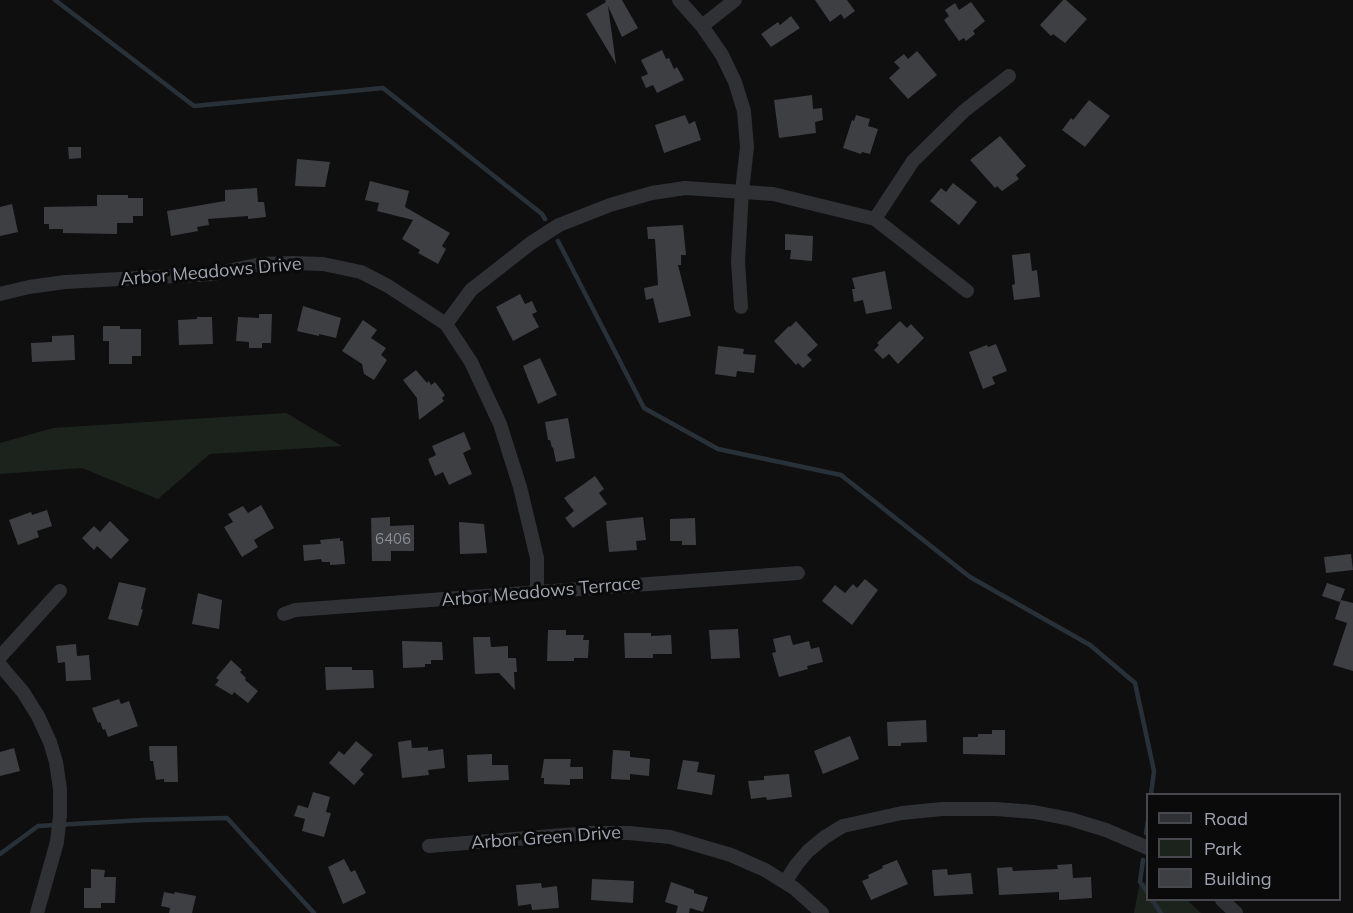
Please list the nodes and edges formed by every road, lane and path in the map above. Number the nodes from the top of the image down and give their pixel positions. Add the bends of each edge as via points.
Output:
1 (679, 0) edge
2 (735, 0) edge
3 (702, 26) junction
4 (1009, 76) dead end
5 (742, 191) junction
6 (875, 219) junction
7 (966, 291) dead end
8 (0, 294) edge
9 (741, 307) dead end
10 (446, 324) junction
11 (798, 573) dead end
12 (60, 591) dead end
13 (537, 591) junction
14 (284, 614) dead end
15 (0, 657) edge
16 (0, 665) edge
17 (429, 846) dead end
18 (1146, 847) edge
19 (785, 882) junction
20 (1223, 901) edge
21 (37, 913) edge
22 (822, 913) edge
23 (1236, 913) edge

1 - 3 street
2 - 3 street
3 - 5 street via 735,82 744,111 747,147
4 - 6 street via 964,111 913,161
5 - 6 street via 773,194
5 - 9 street via 738,261
5 - 10 street via 685,188 652,193 560,225 471,290
6 - 7 street
8 - 10 street, Arbor Meadows Drive via 65,282 213,274 261,264 323,264 361,272
10 - 13 street, Arbor Meadows Drive via 471,362 500,424 537,558
11 - 13 street, Arbor Meadows Terrace
12 - 15 street
13 - 14 street, Arbor Meadows Terrace
16 - 21 street via 38,716 58,771 57,842
17 - 19 street, Arbor Green Drive via 589,833 660,836 731,855
18 - 19 street via 1106,830 1052,816 996,809 942,809 843,826 808,851
19 - 22 street, Arbor Green Drive
20 - 23 street

